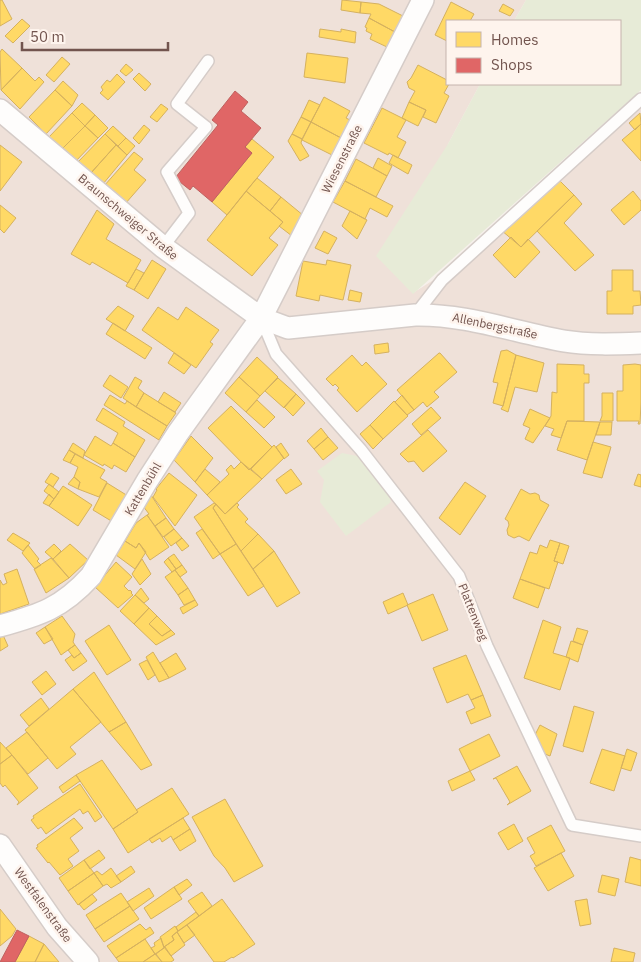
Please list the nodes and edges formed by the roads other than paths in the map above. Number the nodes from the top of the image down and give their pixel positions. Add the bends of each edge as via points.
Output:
1 (423, 0) edge
2 (208, 61) dead end
3 (641, 99) edge
4 (0, 110) edge
5 (163, 247) junction
6 (415, 315) junction
7 (261, 318) junction
8 (641, 343) edge
9 (0, 626) edge
10 (641, 836) edge
11 (0, 846) edge
12 (88, 962) edge

1 - 7 street, Wiesenstraße
2 - 5 lane via 177,104 206,126 167,172 189,213
3 - 6 lane via 442,280
4 - 5 street, Braunschweiger Straße
5 - 7 street, Braunschweiger Straße
6 - 7 street, Allenbergstraße via 288,328
6 - 8 street, Allenbergstraße via 456,317 565,341
7 - 9 street, Kattenbühl via 178,433 91,576 79,590 49,611
7 - 10 lane, Plattenweg via 276,354 361,450 459,576 495,662 572,825
11 - 12 street, Westfalenstraße via 57,927

